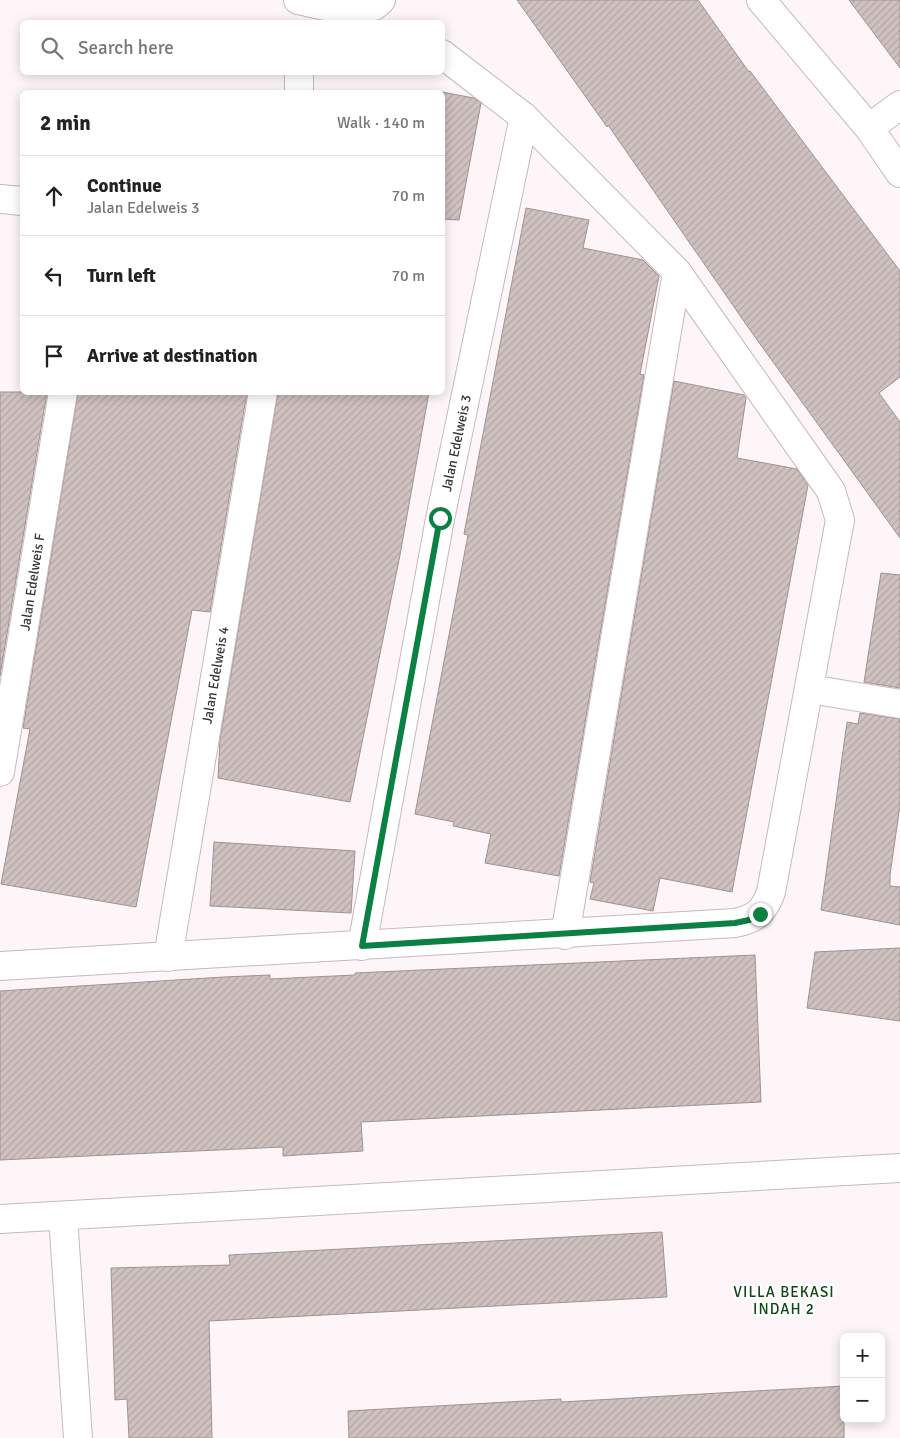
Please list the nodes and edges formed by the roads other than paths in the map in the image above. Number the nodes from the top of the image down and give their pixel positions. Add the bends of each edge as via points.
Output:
1 (298, 0) edge
2 (761, 0) edge
3 (376, 4) edge
4 (445, 56) edge
5 (299, 75) edge
6 (299, 90) edge
7 (900, 105) edge
8 (524, 117) junction
9 (869, 128) junction
10 (900, 173) edge
11 (0, 199) edge
12 (20, 201) edge
13 (678, 272) junction
14 (63, 395) edge
15 (262, 395) edge
16 (810, 689) junction
17 (900, 704) edge
18 (0, 772) edge
19 (565, 935) junction
20 (362, 946) junction
21 (168, 957) junction
22 (0, 966) edge
23 (900, 1168) edge
24 (63, 1216) junction
25 (0, 1219) edge
26 (78, 1438) edge

1 - 3 street via 358,11
2 - 9 street
4 - 8 street
5 - 6 street
7 - 9 street
8 - 13 street
8 - 20 street, Jalan Edelweis 3 via 440,518
9 - 10 street
11 - 12 street
13 - 16 street via 831,491 837,506 840,520
13 - 19 street
14 - 18 street, Jalan Edelweis F
15 - 21 street, Jalan Edelweis 4
16 - 17 street
16 - 19 street via 772,892 760,914 735,923
19 - 20 street
20 - 21 street
21 - 22 street
23 - 24 street
24 - 25 street
24 - 26 street

